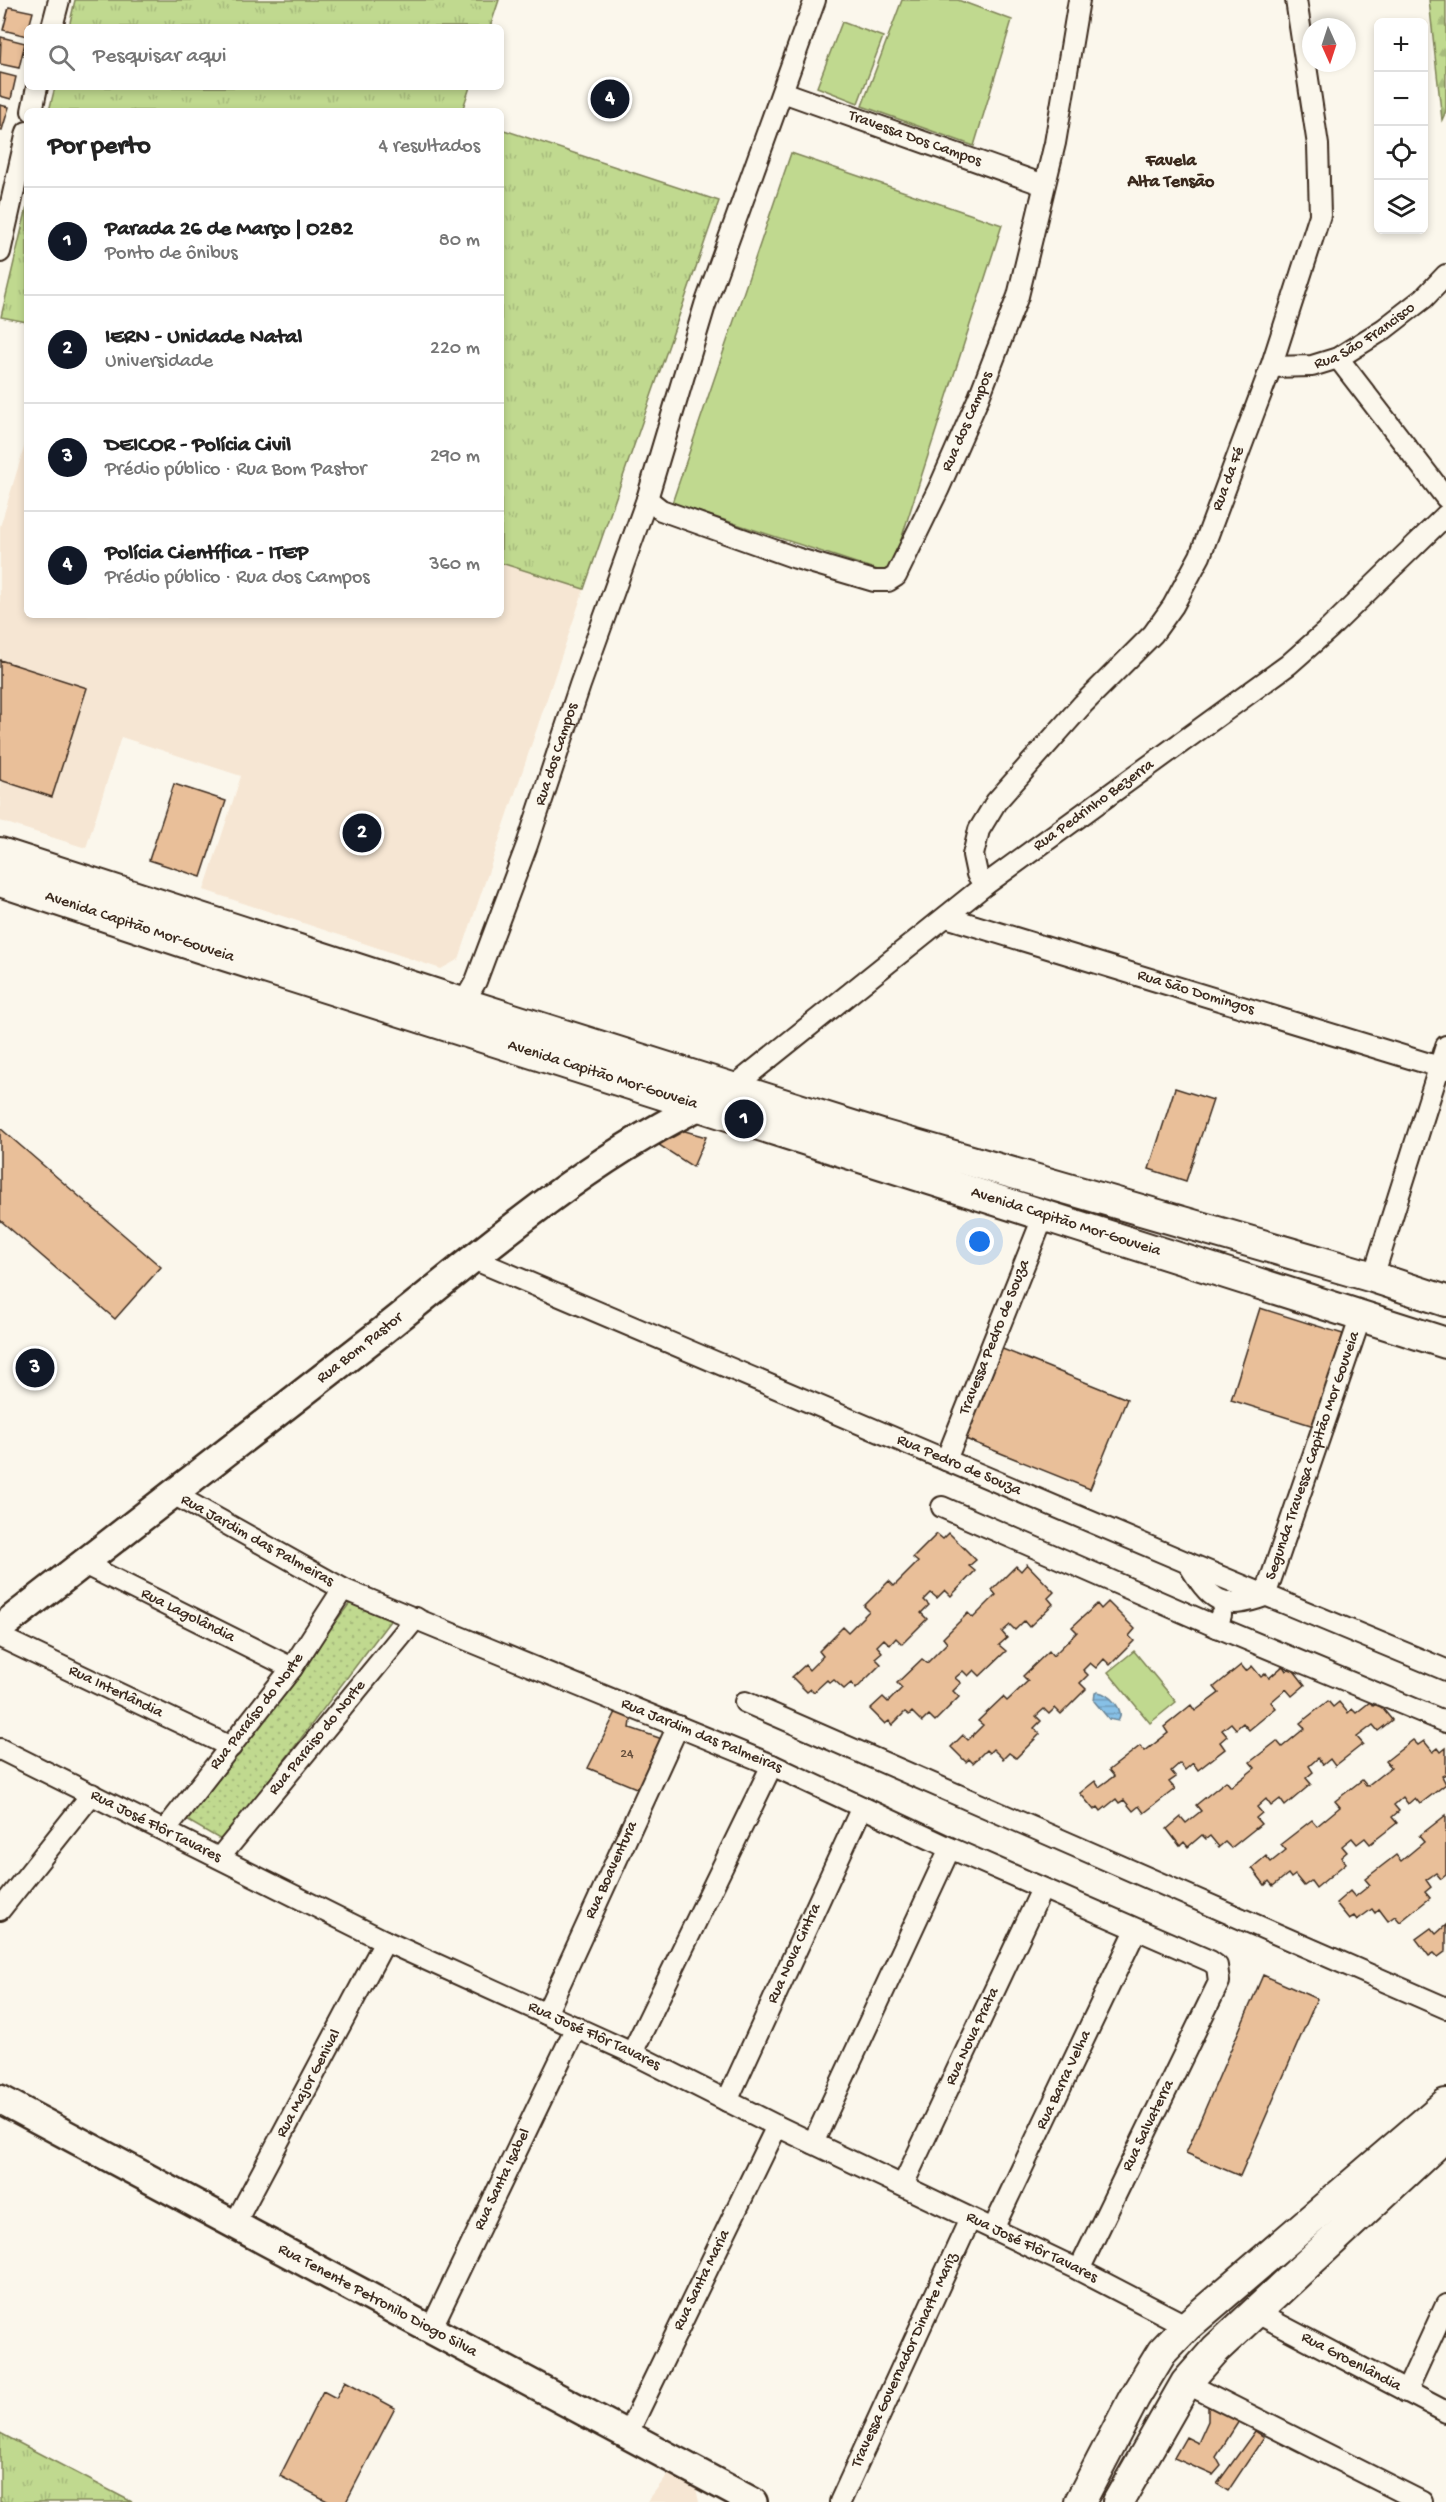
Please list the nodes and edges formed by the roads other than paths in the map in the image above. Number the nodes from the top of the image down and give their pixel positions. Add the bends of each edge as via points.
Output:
1 (58, 0) edge
2 (815, 0) edge
3 (1079, 0) edge
4 (1296, 0) edge
5 (53, 24) edge
6 (36, 90) edge
7 (783, 92) junction
8 (33, 108) edge
9 (24, 145) edge
10 (1044, 185) junction
11 (0, 252) edge
12 (1446, 275) edge
13 (1338, 358) junction
14 (1271, 367) junction
15 (1446, 498) edge
16 (647, 500) junction
17 (1446, 515) edge
18 (0, 853) edge
19 (985, 885) junction
20 (6, 890) edge
21 (946, 917) junction
22 (204, 933) junction
23 (459, 1002) junction
24 (1446, 1046) edge
25 (1443, 1068) edge
26 (732, 1088) junction
27 (700, 1105) junction
28 (1044, 1215) junction
29 (473, 1259) junction
30 (1372, 1277) junction
31 (1446, 1301) edge
32 (1361, 1316) junction
33 (1446, 1343) edge
34 (946, 1460) junction
35 (175, 1496) junction
36 (942, 1507) dead end
37 (1188, 1563) junction
38 (84, 1564) junction
39 (343, 1588) junction
40 (1265, 1596) junction
41 (1225, 1604) junction
42 (416, 1618) junction
43 (1217, 1627) junction
44 (0, 1628) edge
45 (0, 1637) edge
46 (292, 1668) junction
47 (1446, 1670) edge
48 (746, 1702) dead end
49 (1446, 1722) edge
50 (678, 1726) junction
51 (231, 1747) junction
52 (0, 1749) edge
53 (772, 1765) junction
54 (92, 1794) junction
55 (862, 1807) junction
56 (165, 1830) junction
57 (950, 1848) junction
58 (220, 1857) junction
59 (1042, 1889) junction
60 (0, 1910) edge
61 (1136, 1930) junction
62 (385, 1941) junction
63 (1219, 1982) joint
64 (1446, 2008) edge
65 (546, 2014) junction
66 (576, 2027) junction
67 (632, 2053) junction
68 (0, 2099) edge
69 (728, 2100) junction
70 (1446, 2104) edge
71 (777, 2126) junction
72 (1446, 2135) edge
73 (813, 2143) junction
74 (903, 2185) junction
75 (970, 2219) junction
76 (234, 2225) junction
77 (993, 2229) junction
78 (1079, 2270) junction
79 (1446, 2306) edge
80 (1257, 2313) junction
81 (1187, 2326) junction
82 (430, 2331) junction
83 (1186, 2383) junction
84 (1406, 2392) junction
85 (1446, 2412) edge
86 (627, 2434) junction
87 (753, 2502) edge
88 (840, 2502) edge
89 (1080, 2502) edge
90 (1118, 2502) edge
91 (1422, 2502) edge

1 - 5 street
2 - 7 street, Rua dos Campos
3 - 10 street, Rua dos Campos via 1055,144
4 - 14 street, Rua da Fé via 1318,145 1320,215
6 - 8 street
7 - 10 street, Travessa Dos Campos
7 - 16 street, Rua dos Campos via 705,305
9 - 11 street
10 - 16 street, Rua dos Campos via 1018,296 939,488 892,580 874,581 796,558 661,510
12 - 13 street, Rua São Francisco via 1392,323
13 - 14 street, Rua São Francisco via 1312,366
13 - 15 street
14 - 19 street, Rua da Fé via 1200,556 1173,606 1153,634 1083,704 1003,795 979,830 973,855 977,874
16 - 23 street, Rua dos Campos via 496,929 472,989
17 - 19 street, Rua Pedrinho Bezerra via 1288,665
18 - 22 main road, Avenida Capitão Mor-Gouveia
19 - 21 street, Rua Pedrinho Bezerra
20 - 22 main road, Avenida Capitão Mor-Gouveia
21 - 25 street, Rua São Domingos
21 - 26 street, Rua Pedrinho Bezerra
22 - 23 main road, Avenida Capitão Mor-Gouveia
22 - 27 main road, Avenida Capitão Mor-Gouveia
23 - 26 main road, Avenida Capitão Mor-Gouveia
24 - 25 street
25 - 30 street
26 - 27 main road, Rua Bom Pastor
26 - 30 main road, Avenida Capitão Mor-Gouveia
27 - 28 main road, Avenida Capitão Mor-Gouveia
27 - 29 main road, Rua Bom Pastor via 628,1143
28 - 32 main road, Avenida Capitão Mor-Gouveia
28 - 34 street, Travessa Pedro de Souza
29 - 34 street, Rua Pedro de Souza
29 - 35 main road, Rua Bom Pastor
30 - 31 main road, Avenida Capitão Mor-Gouveia
32 - 33 main road, Avenida Capitão Mor-Gouveia
32 - 40 street, Segunda Travessa Capitão Mor Gouveia
34 - 37 street, Rua Pedro de Souza
35 - 38 main road, Rua Bom Pastor
35 - 39 street, Rua Jardim das Palmeiras
36 - 43 street
37 - 40 street, Rua Pedro de Souza
37 - 41 street via 1210,1595
38 - 44 main road, Rua Bom Pastor
38 - 46 street, Rua Lagolândia
39 - 42 street, Rua Jardim das Palmeiras
39 - 46 street, Rua Paraíso do Norte
40 - 41 street via 1246,1603
40 - 47 street, Rua Pedro de Souza
41 - 43 street
42 - 50 street, Rua Jardim das Palmeiras
42 - 58 street, Rua Paraiso do Norte
43 - 49 street
45 - 51 street, Rua Interlândia
46 - 51 street, Rua Paraíso do Norte
48 - 64 street
50 - 53 street, Rua Jardim das Palmeiras
50 - 65 street, Rua Boaventura
51 - 56 street, Rua Paraíso do Norte
52 - 54 street, Rua José Flôr Tavares
53 - 55 street, Rua Jardim das Palmeiras
53 - 67 street
54 - 56 street, Rua José Flôr Tavares
54 - 60 street
55 - 57 street, Rua Jardim das Palmeiras
55 - 69 street, Rua Nova Cintra
56 - 58 street, Rua José Flôr Tavares
57 - 59 street, Rua Jardim das Palmeiras
57 - 73 street
58 - 62 street, Rua José Flôr Tavares
59 - 61 street, Rua Jardim das Palmeiras
59 - 74 street, Rua Nova Prata
61 - 63 street, Rua Jardim das Palmeiras via 1210,1961 1217,1966
61 - 77 street, Rua Barra Velha
62 - 65 street, Rua José Flôr Tavares
62 - 76 street, Rua Major Genival
63 - 78 street, Rua Salvaterra
65 - 66 street, Rua José Flôr Tavares
66 - 67 street, Rua José Flôr Tavares
66 - 82 street, Rua Santa Isabel
67 - 69 street, Rua José Flôr Tavares
68 - 76 main road, Rua Tenente Petronilo Diogo Silva
69 - 71 street, Rua José Flôr Tavares
70 - 81 main road
71 - 73 street, Rua José Flôr Tavares
71 - 86 street, Rua Santa Maria
72 - 80 main road
73 - 74 street, Rua José Flôr Tavares
74 - 75 street, Rua José Flôr Tavares
75 - 77 street, Rua José Flôr Tavares
75 - 88 street, Travessa Governador Dinarte Mariz
76 - 82 main road, Rua Tenente Petronilo Diogo Silva
77 - 78 street, Rua José Flôr Tavares
78 - 81 street, Rua José Flôr Tavares
79 - 84 street
80 - 83 main road via 1216,2349
80 - 84 street, Rua Groenlândia
81 - 89 main road via 1162,2352
82 - 86 main road, Rua Tenente Petronilo Diogo Silva
83 - 90 main road
83 - 91 street
84 - 85 street, Rua Groenlândia
86 - 87 main road, Rua Tenente Petronilo Diogo Silva

